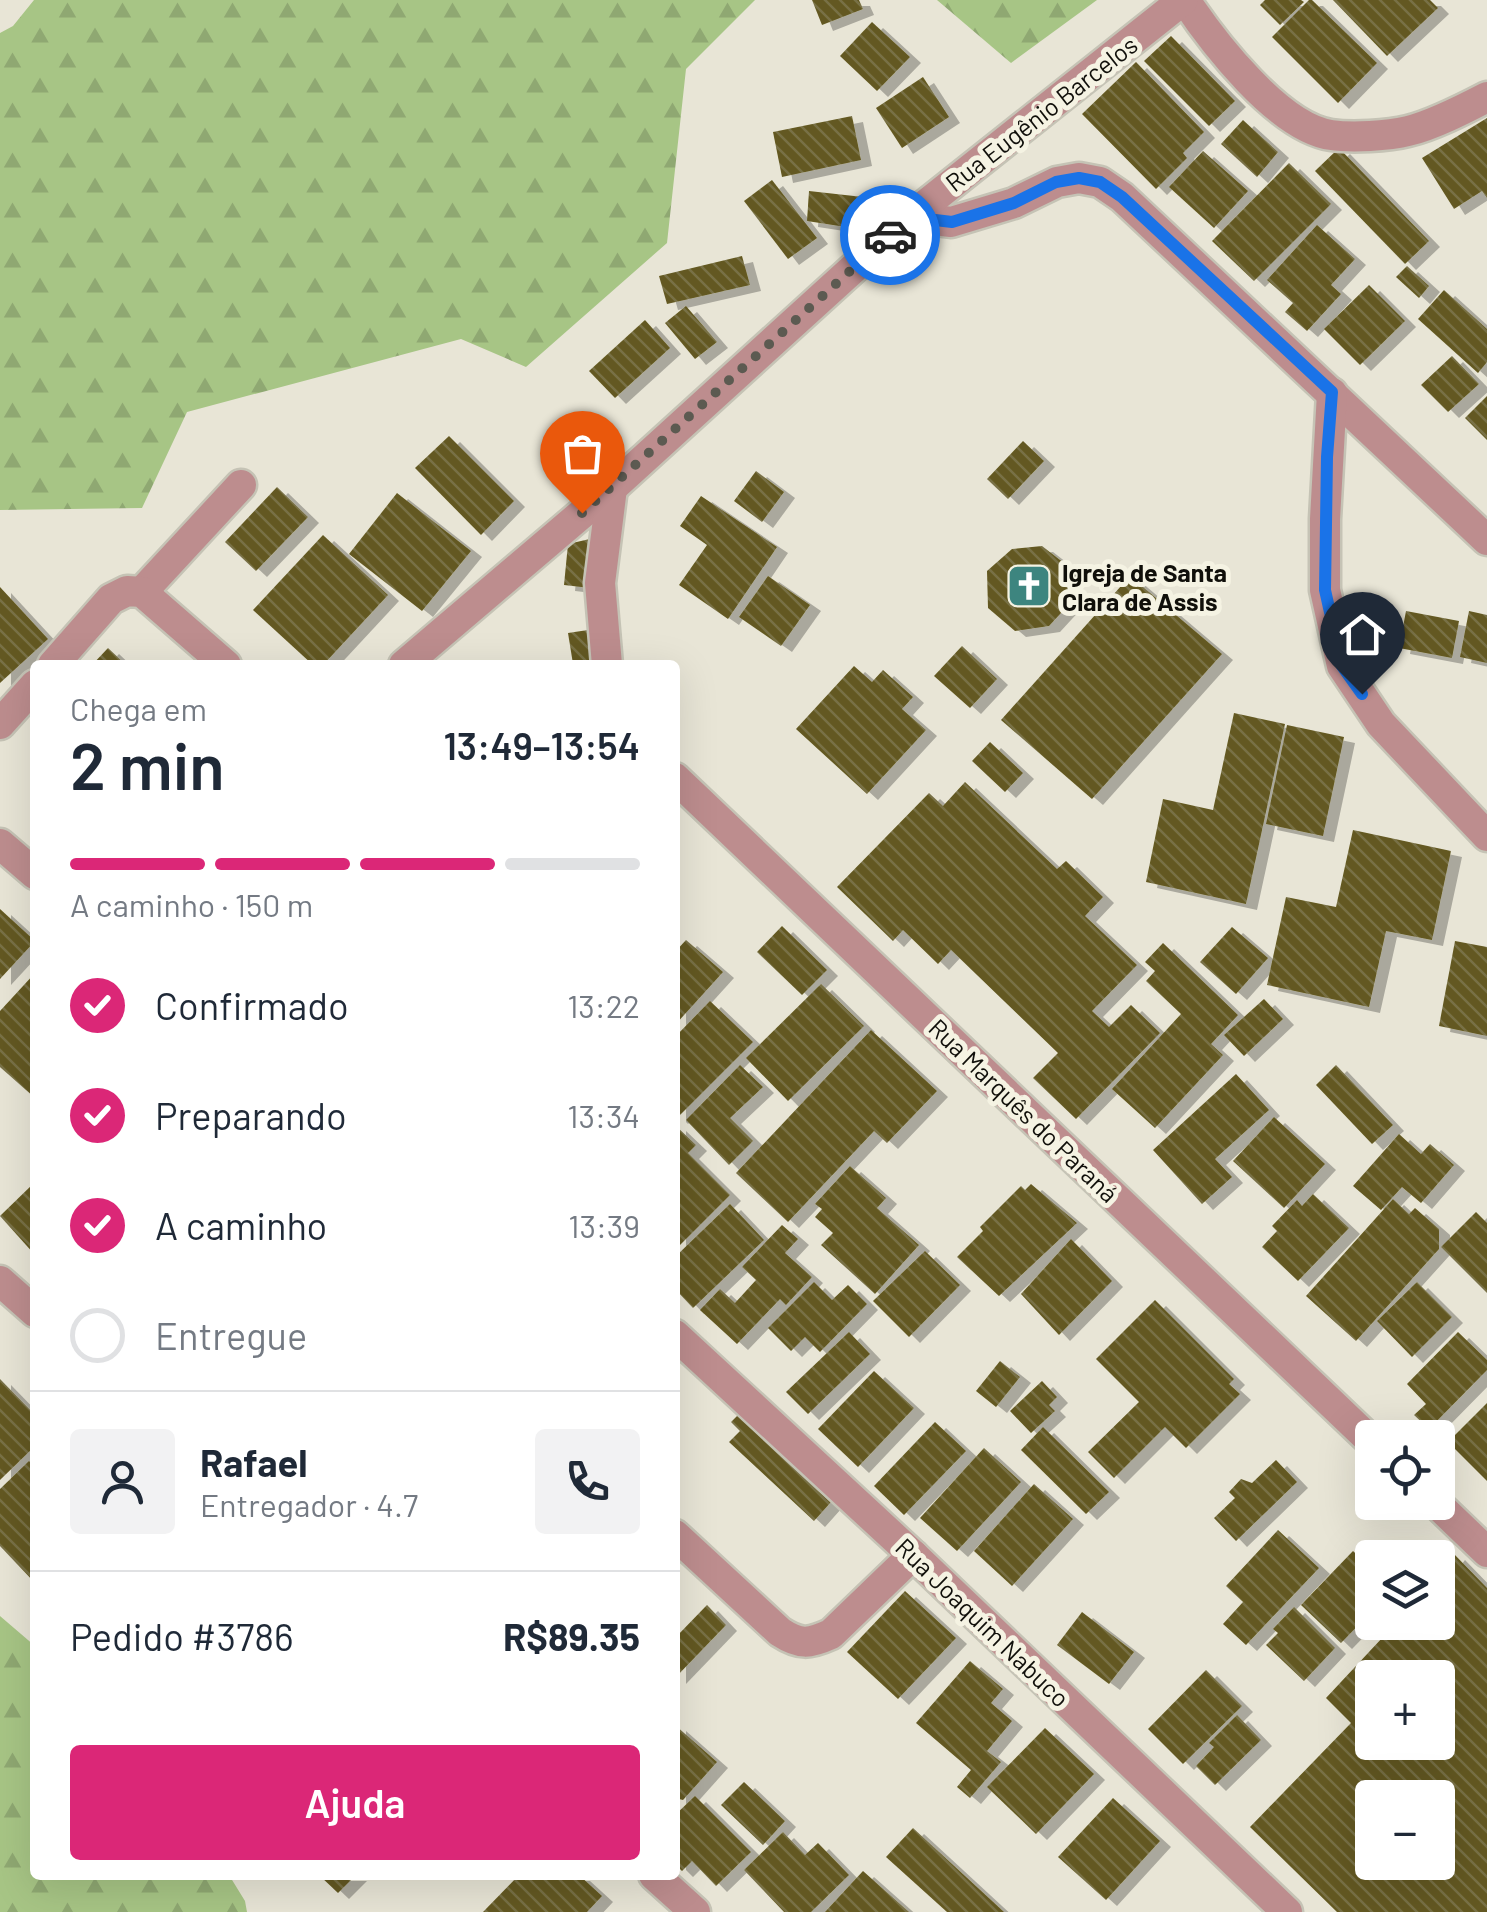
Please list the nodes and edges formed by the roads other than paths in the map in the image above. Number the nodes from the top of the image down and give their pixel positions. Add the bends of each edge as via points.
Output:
1 (1184, 0) edge
2 (1487, 97) edge
3 (910, 217) junction
4 (1332, 392) junction
5 (241, 485) dead end
6 (612, 488) junction
7 (1487, 540) edge
8 (142, 592) junction
9 (57, 660) edge
10 (220, 660) edge
11 (410, 660) edge
12 (607, 660) edge
13 (30, 691) edge
14 (0, 724) edge
15 (680, 783) edge
16 (1487, 836) edge
17 (0, 844) edge
18 (30, 870) edge
19 (0, 1280) edge
20 (30, 1307) edge
21 (680, 1340) edge
22 (1355, 1426) edge
23 (1454, 1520) edge
24 (680, 1540) edge
25 (1487, 1552) edge
26 (913, 1555) junction
27 (660, 1880) edge
28 (695, 1912) edge
29 (1287, 1912) edge

1 - 2 street via 1251,83 1307,127 1329,135 1408,131
1 - 3 street, Rua Eugênio Barcelos
3 - 4 street via 952,222 1056,182 1100,182
3 - 6 street, Rua Eugênio Barcelos
4 - 7 street
4 - 16 street via 1325,590 1342,666 1381,724
5 - 8 street
6 - 11 street, Rua Eugênio Barcelos
6 - 12 street via 600,584
8 - 9 street via 111,600
8 - 10 street
13 - 14 street
15 - 22 street, Rua Marquês do Paraná
17 - 18 street
19 - 20 street
21 - 26 street, Rua Joaquim Nabuco
23 - 25 street
24 - 26 street via 795,1642 832,1634
26 - 29 street, Rua Joaquim Nabuco
27 - 28 street

